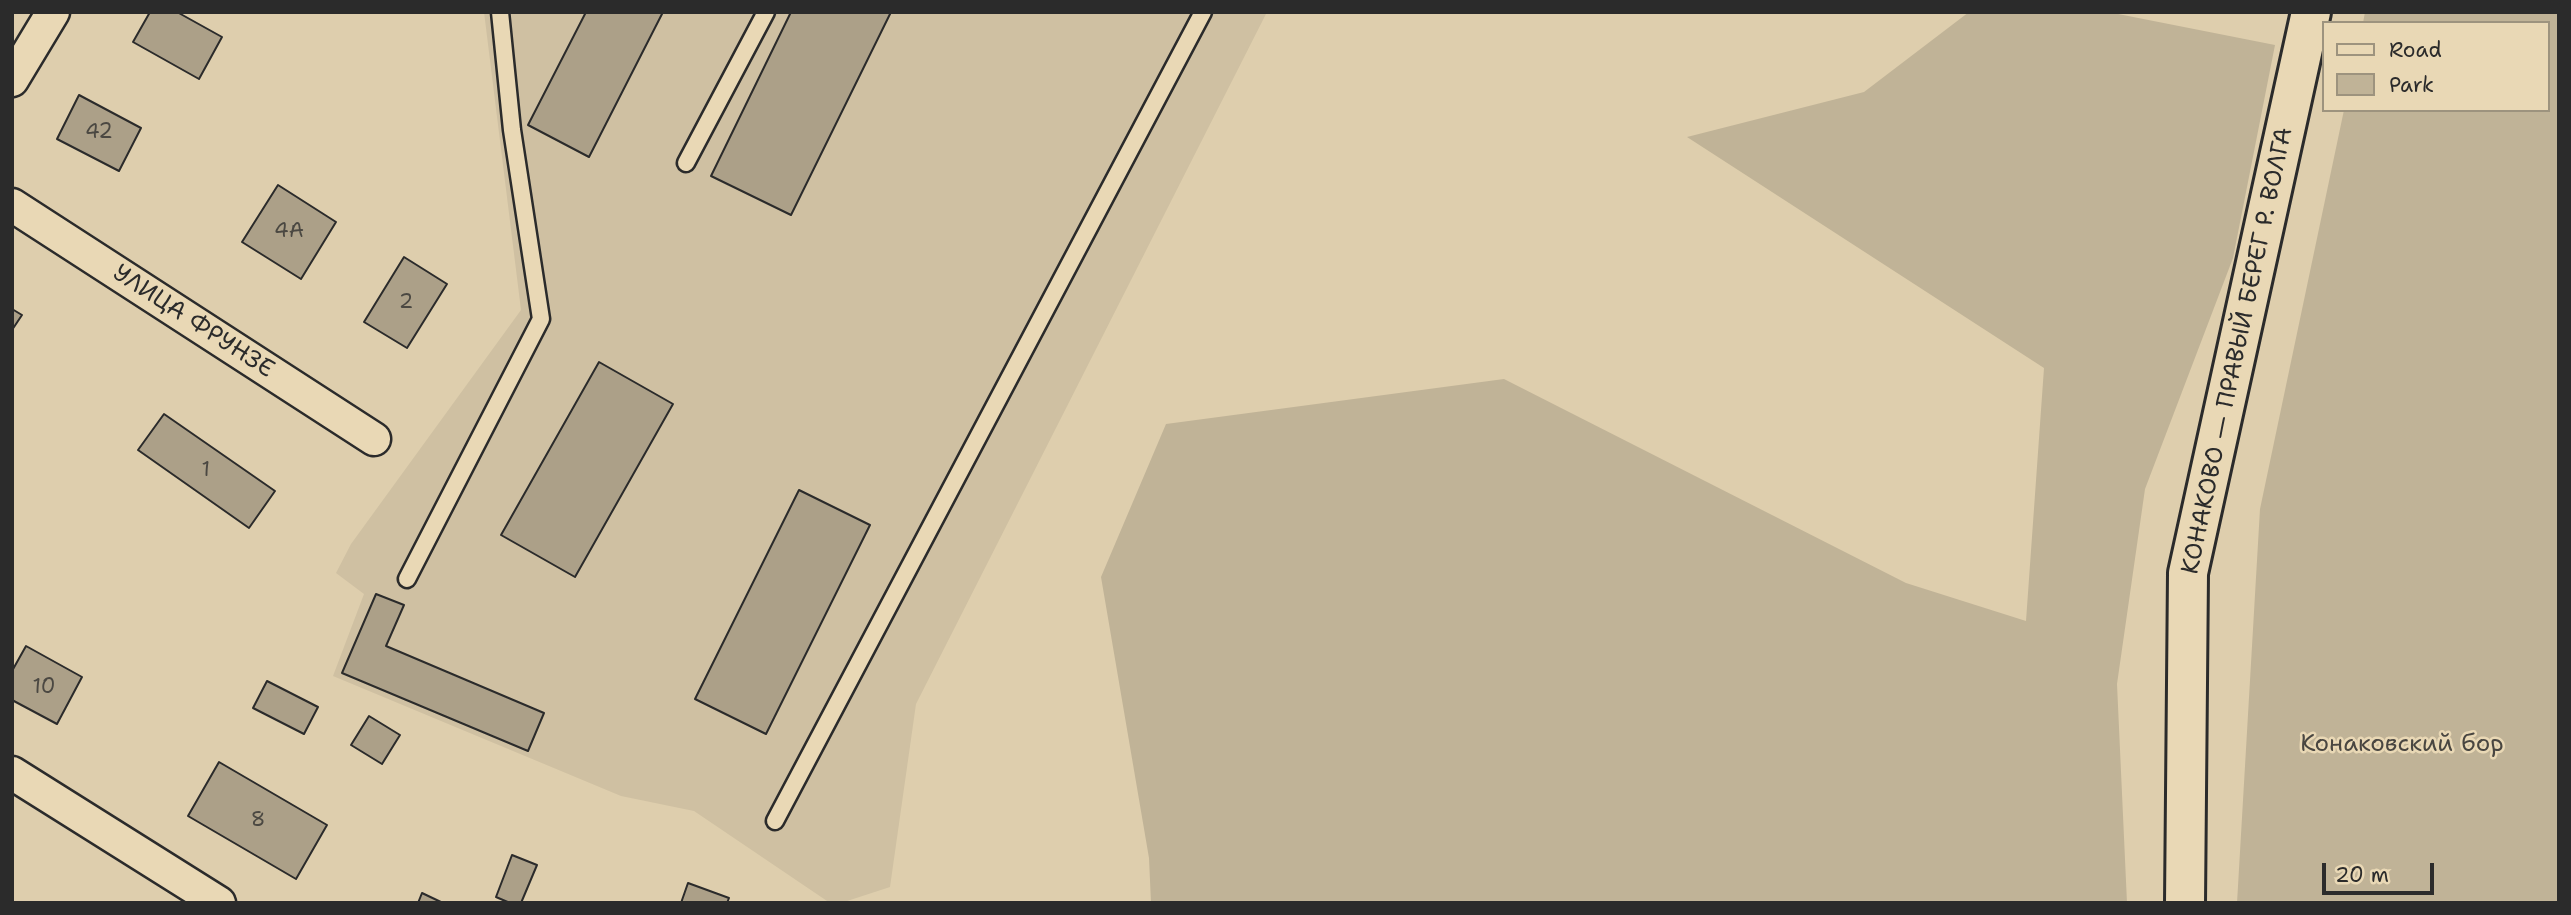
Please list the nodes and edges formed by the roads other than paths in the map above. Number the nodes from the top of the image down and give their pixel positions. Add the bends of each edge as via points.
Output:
1 (53, 12) edge
2 (500, 12) edge
3 (766, 12) edge
4 (1203, 12) edge
5 (2311, 12) edge
6 (12, 80) edge
7 (687, 163) dead end
8 (12, 205) edge
9 (374, 439) dead end
10 (407, 579) dead end
11 (12, 774) edge
12 (775, 821) dead end
13 (219, 903) edge
14 (2185, 903) edge

1 - 6 street
2 - 10 lane via 512,130 541,319
3 - 7 lane
4 - 12 lane
5 - 14 street, КОНАКОВО — ПРАВЫЙ БЕРЕГ Р. ВОЛГА via 2188,573
8 - 9 street, УЛИЦА ФРУНЗЕ
11 - 13 street

